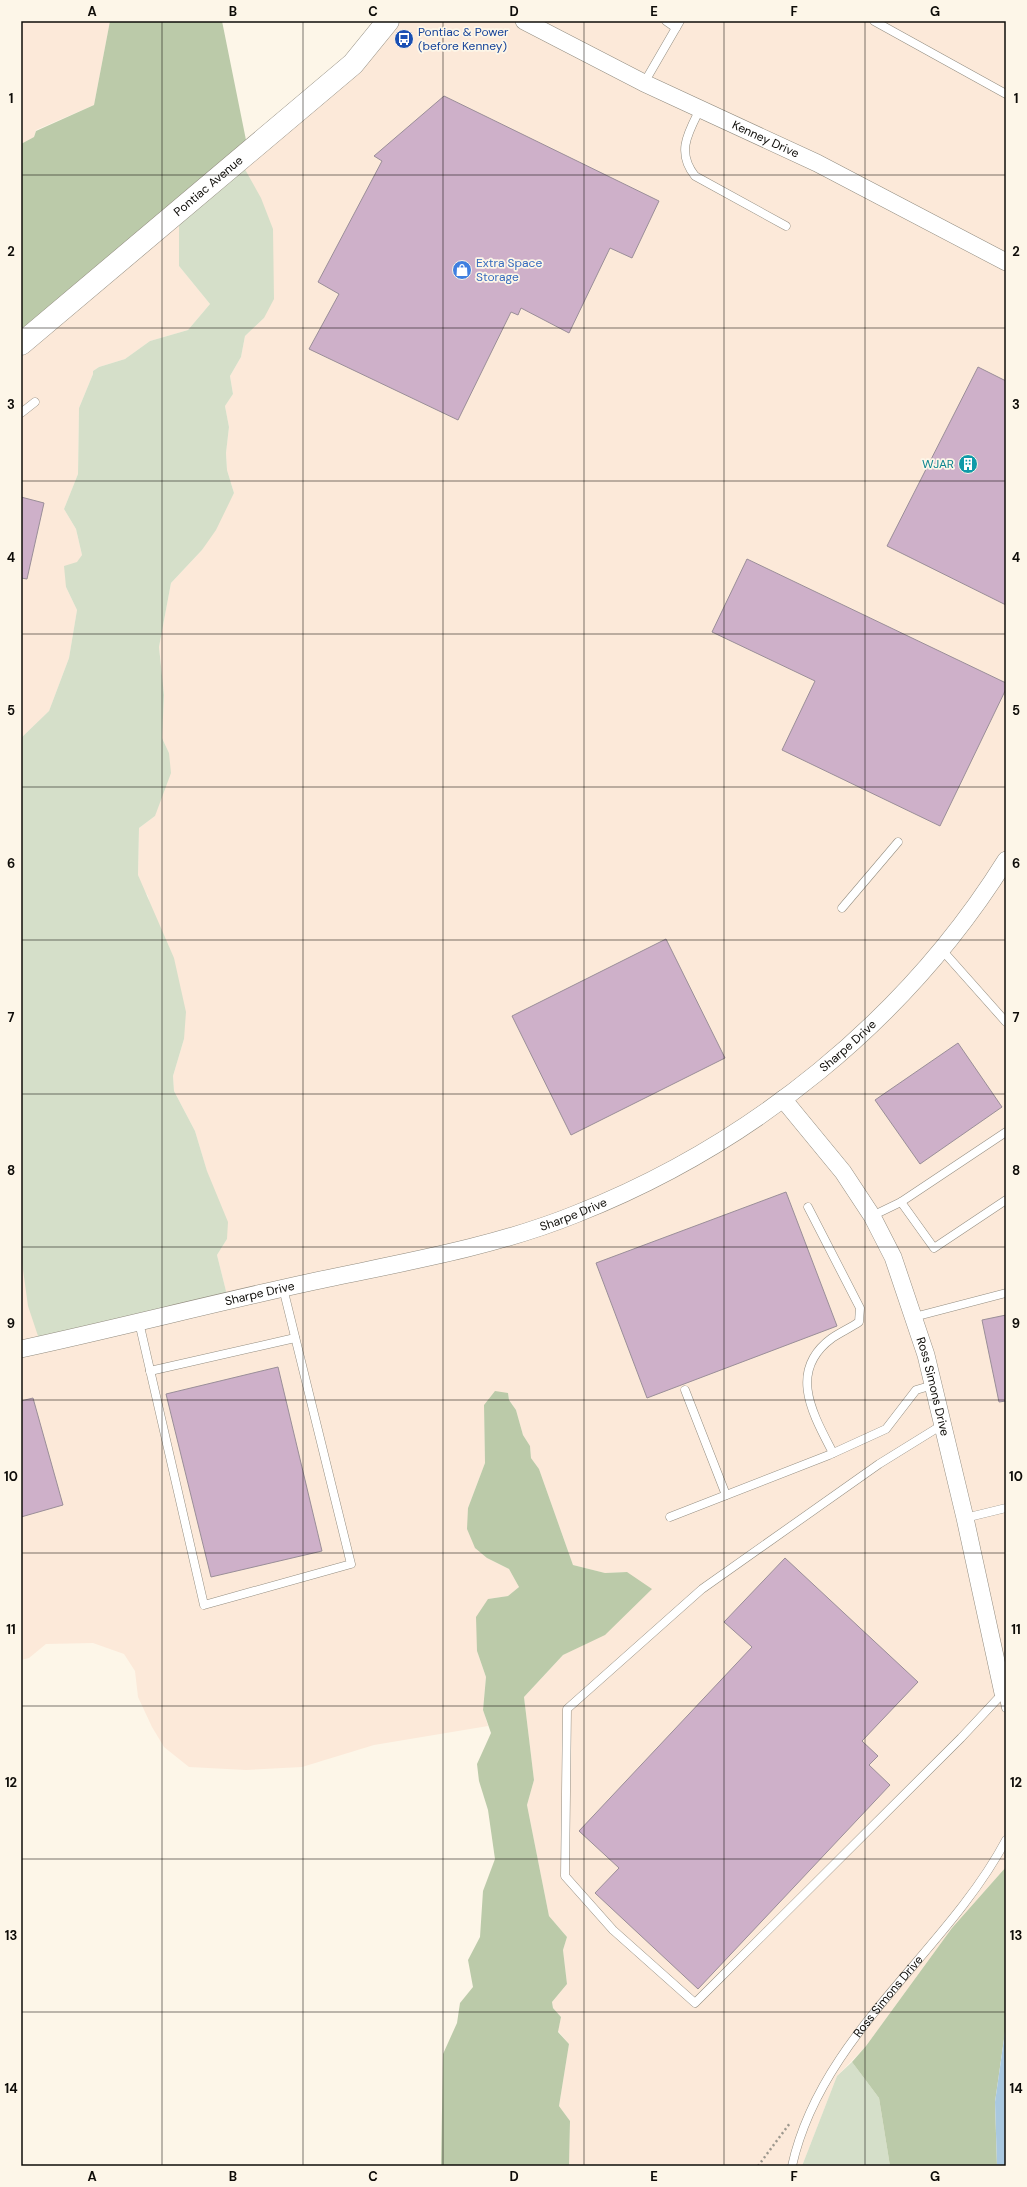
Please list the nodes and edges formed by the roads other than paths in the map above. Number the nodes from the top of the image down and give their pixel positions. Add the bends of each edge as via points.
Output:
1 (388, 21) edge
2 (524, 21) edge
3 (666, 21) edge
4 (874, 21) edge
5 (678, 24) edge
6 (644, 83) junction
7 (1006, 94) edge
8 (700, 109) junction
9 (786, 226) dead end
10 (1006, 262) edge
11 (21, 344) edge
12 (35, 402) dead end
13 (21, 413) edge
14 (898, 842) dead end
15 (1006, 860) edge
16 (842, 908) dead end
17 (942, 950) junction
18 (1006, 1022) edge
19 (783, 1099) junction
20 (1006, 1132) edge
21 (1006, 1200) edge
22 (901, 1202) junction
23 (808, 1207) dead end
24 (872, 1216) junction
25 (283, 1288) junction
26 (1006, 1293) edge
27 (914, 1316) junction
28 (139, 1322) junction
29 (295, 1338) junction
30 (21, 1349) edge
31 (150, 1371) junction
32 (933, 1385) junction
33 (685, 1390) dead end
34 (942, 1425) junction
35 (833, 1453) junction
36 (726, 1495) junction
37 (1006, 1508) edge
38 (670, 1517) dead end
39 (965, 1518) junction
40 (1004, 1700) edge
41 (1006, 1840) edge
42 (792, 2166) edge

1 - 11 main road, Pontiac Avenue via 353,64
2 - 6 street, Kenney Drive
3 - 5 lane
4 - 7 lane
5 - 6 lane
6 - 8 street, Kenney Drive
8 - 9 lane via 687,137 685,158 688,167 695,176
8 - 10 street, Kenney Drive via 817,163
12 - 13 lane
14 - 16 lane
15 - 17 street, Sharpe Drive via 988,889
17 - 18 lane
17 - 19 street, Sharpe Drive via 857,1038
19 - 24 street, Ross Simons Drive via 843,1172
19 - 25 street, Sharpe Drive via 711,1149 674,1170 574,1215 454,1251
20 - 22 lane
21 - 22 lane via 934,1248
22 - 24 lane
23 - 35 lane via 860,1308 859,1322 832,1338 812,1359 806,1381 811,1411
24 - 27 street, Ross Simons Drive via 893,1257
25 - 28 street, Sharpe Drive
25 - 29 lane
26 - 27 lane
27 - 32 street, Ross Simons Drive
28 - 30 street, Sharpe Drive
28 - 31 lane
29 - 31 lane
29 - 31 lane via 351,1564 204,1605
32 - 34 street, Ross Simons Drive
32 - 35 lane via 916,1390 886,1429
33 - 36 lane
34 - 39 street, Ross Simons Drive
34 - 40 lane via 879,1464 702,1588 568,1709 565,1876 613,1930 695,2003 961,1738
35 - 36 lane
36 - 38 lane
37 - 39 lane
39 - 40 street, Ross Simons Drive
41 - 42 lane, Ross Simons Drive via 979,1883 942,1932 888,1995 840,2061 815,2103

